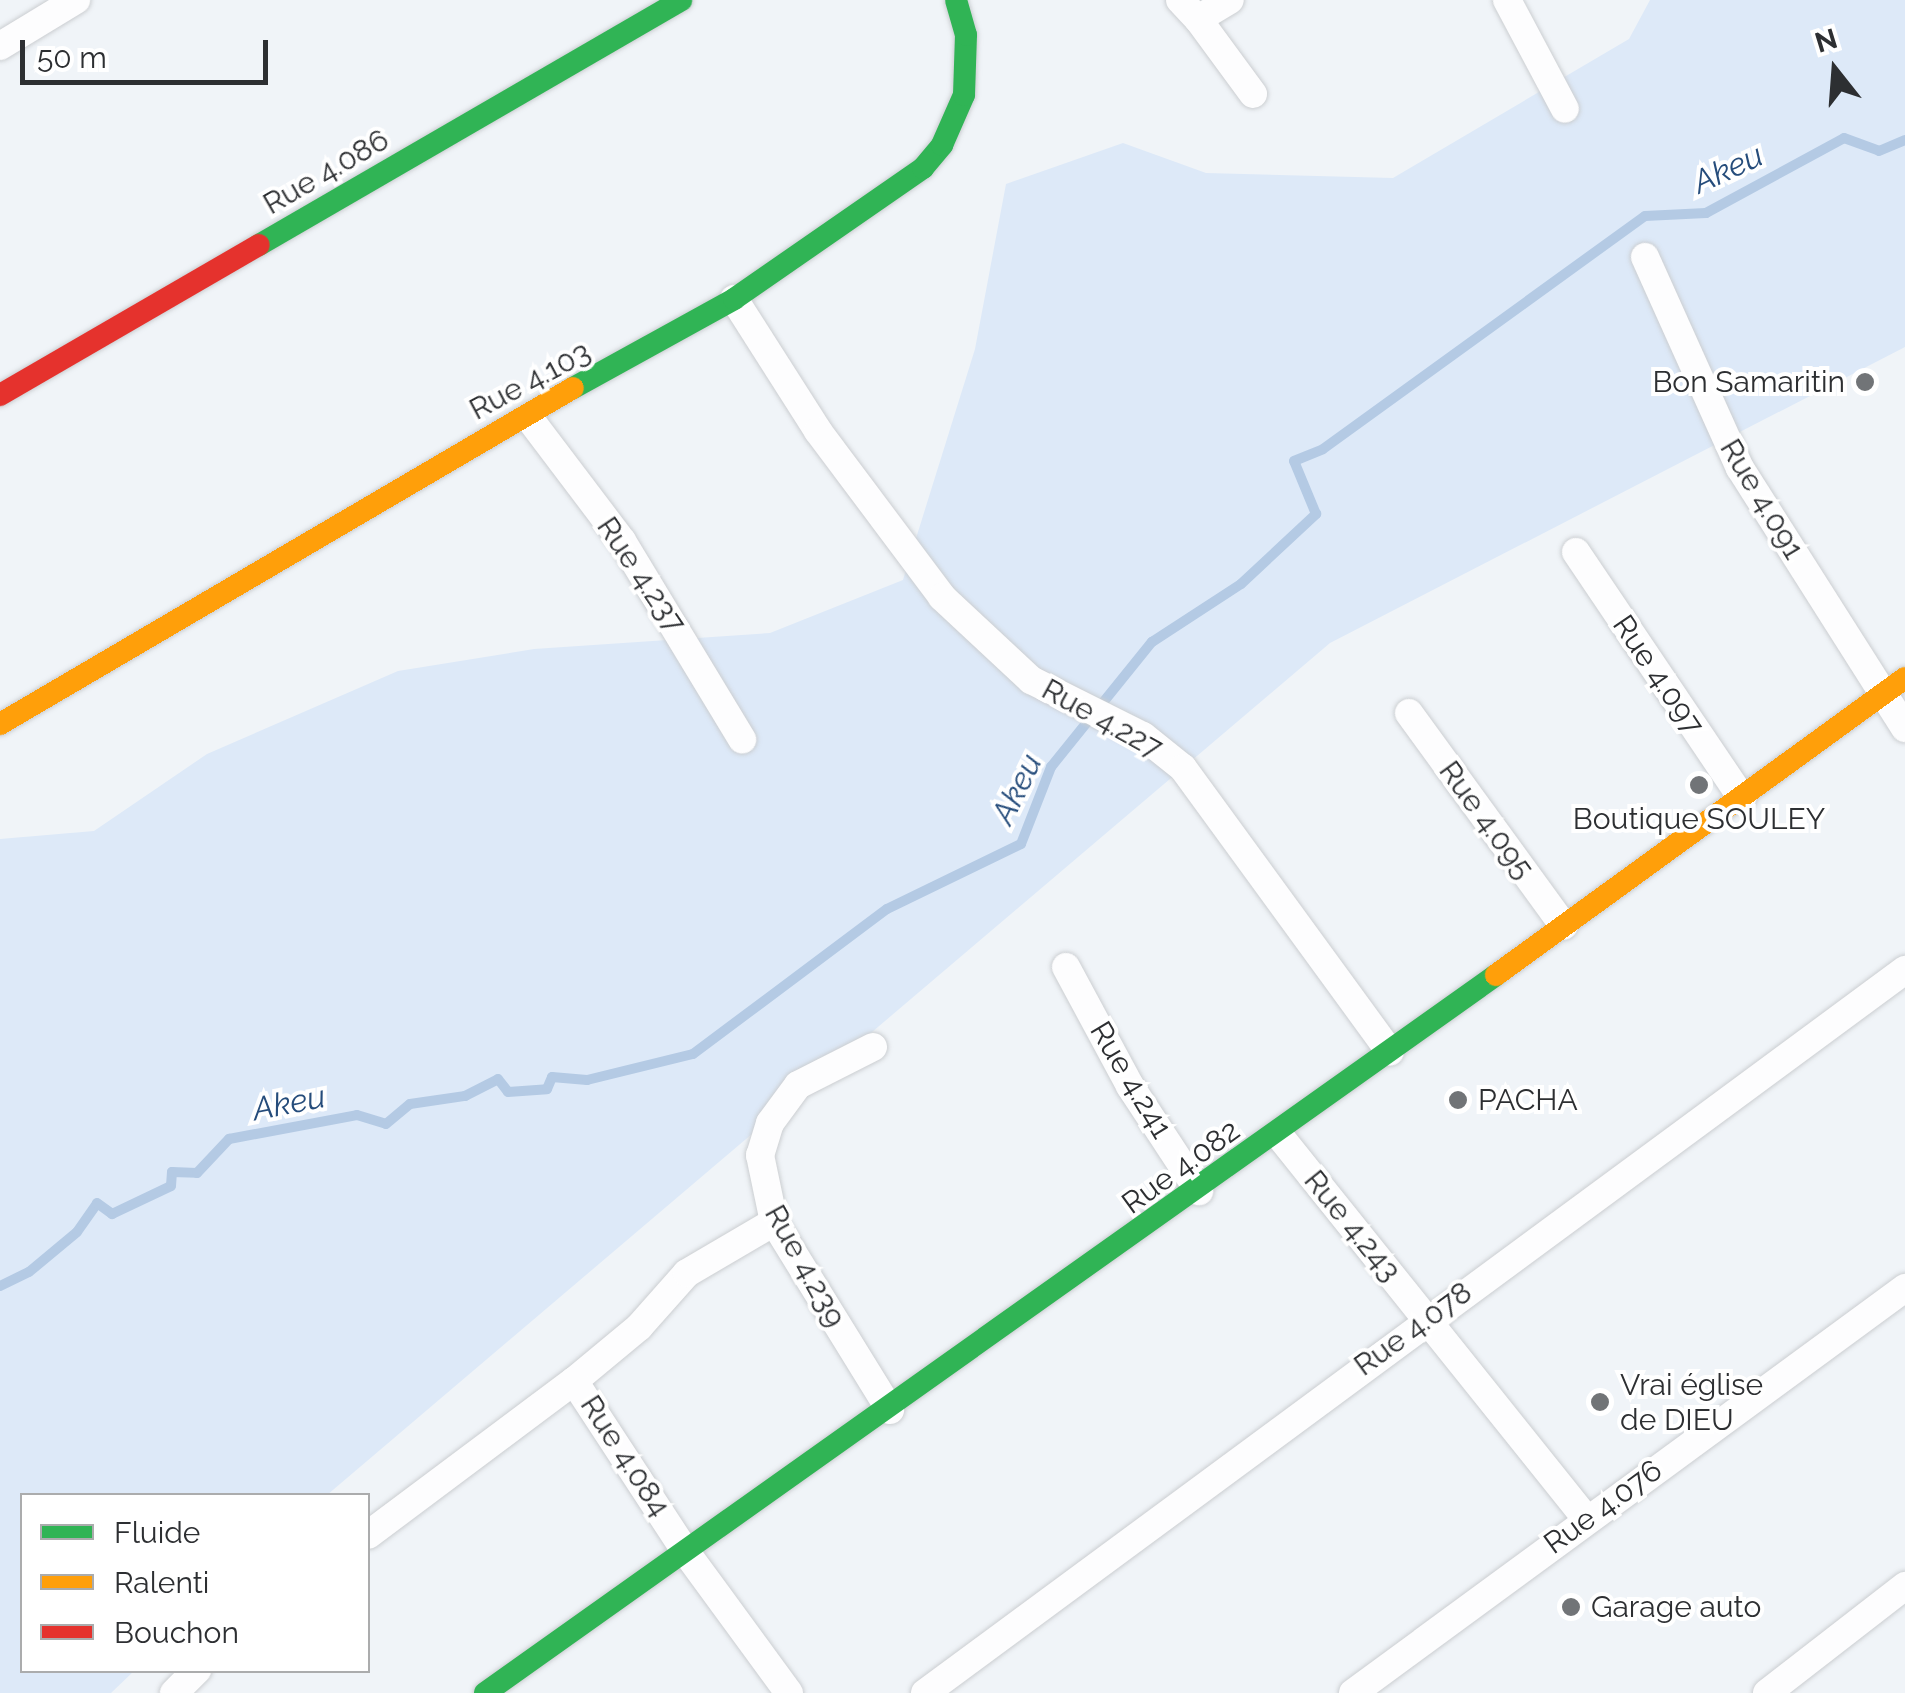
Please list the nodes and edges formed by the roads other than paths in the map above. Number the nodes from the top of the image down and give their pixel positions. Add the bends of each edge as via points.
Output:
1 (76, 0) edge
2 (681, 0) edge
3 (956, 0) edge
4 (1230, 0) edge
5 (1506, 0) edge
6 (1189, 9) edge
7 (0, 46) edge
8 (1253, 94) dead end
9 (1565, 109) dead end
10 (1645, 257) dead end
11 (734, 300) junction
12 (0, 396) edge
13 (528, 418) junction
14 (1576, 552) dead end
15 (1893, 686) edge
16 (1409, 713) dead end
17 (0, 724) edge
18 (1905, 728) edge
19 (742, 739) dead end
20 (1742, 798) junction
21 (1564, 926) junction
22 (1066, 967) dead end
23 (1905, 970) edge
24 (872, 1047) dead end
25 (1390, 1052) junction
26 (1278, 1134) junction
27 (1199, 1192) junction
28 (774, 1222) junction
29 (1905, 1288) edge
30 (1426, 1319) junction
31 (574, 1380) junction
32 (890, 1410) junction
33 (1586, 1518) junction
34 (370, 1533) edge
35 (688, 1555) junction
36 (1905, 1586) edge
37 (484, 1693) edge
38 (790, 1693) edge
39 (924, 1693) edge
40 (1352, 1693) edge
41 (1768, 1693) edge

1 - 7 street
2 - 12 street, Rue 4.086
3 - 11 street, Rue 4.103 via 968,67 956,120 942,145 923,168
4 - 6 street
5 - 9 street
6 - 8 street
10 - 15 street, Rue 4.091 via 1740,468
11 - 13 street, Rue 4.103
11 - 25 street, Rue 4.227 via 818,430 942,597 1031,680 1142,736 1183,768
13 - 17 street, Rue 4.103 via 420,473
13 - 19 street, Rue 4.237 via 632,558
14 - 20 street, Rue 4.097
15 - 18 street, Rue 4.091
15 - 20 street, Rue 4.082
16 - 21 street, Rue 4.095
20 - 21 street, Rue 4.082
21 - 25 street, Rue 4.082
22 - 27 street, Rue 4.241 via 1130,1086
23 - 30 street, Rue 4.078
24 - 28 street, Rue 4.239 via 798,1086 770,1123 760,1154
25 - 26 street, Rue 4.082
26 - 27 street, Rue 4.082
26 - 30 street, Rue 4.243
27 - 32 street, Rue 4.082
28 - 31 street via 688,1273
28 - 32 street, Rue 4.239
29 - 33 street, Rue 4.076
30 - 33 street, Rue 4.243
30 - 39 street, Rue 4.078
31 - 34 street, Rue 4.084
31 - 35 street, Rue 4.084
32 - 35 street, Rue 4.082
33 - 40 street, Rue 4.076
35 - 37 street, Rue 4.082
35 - 38 street, Rue 4.084
36 - 41 street

